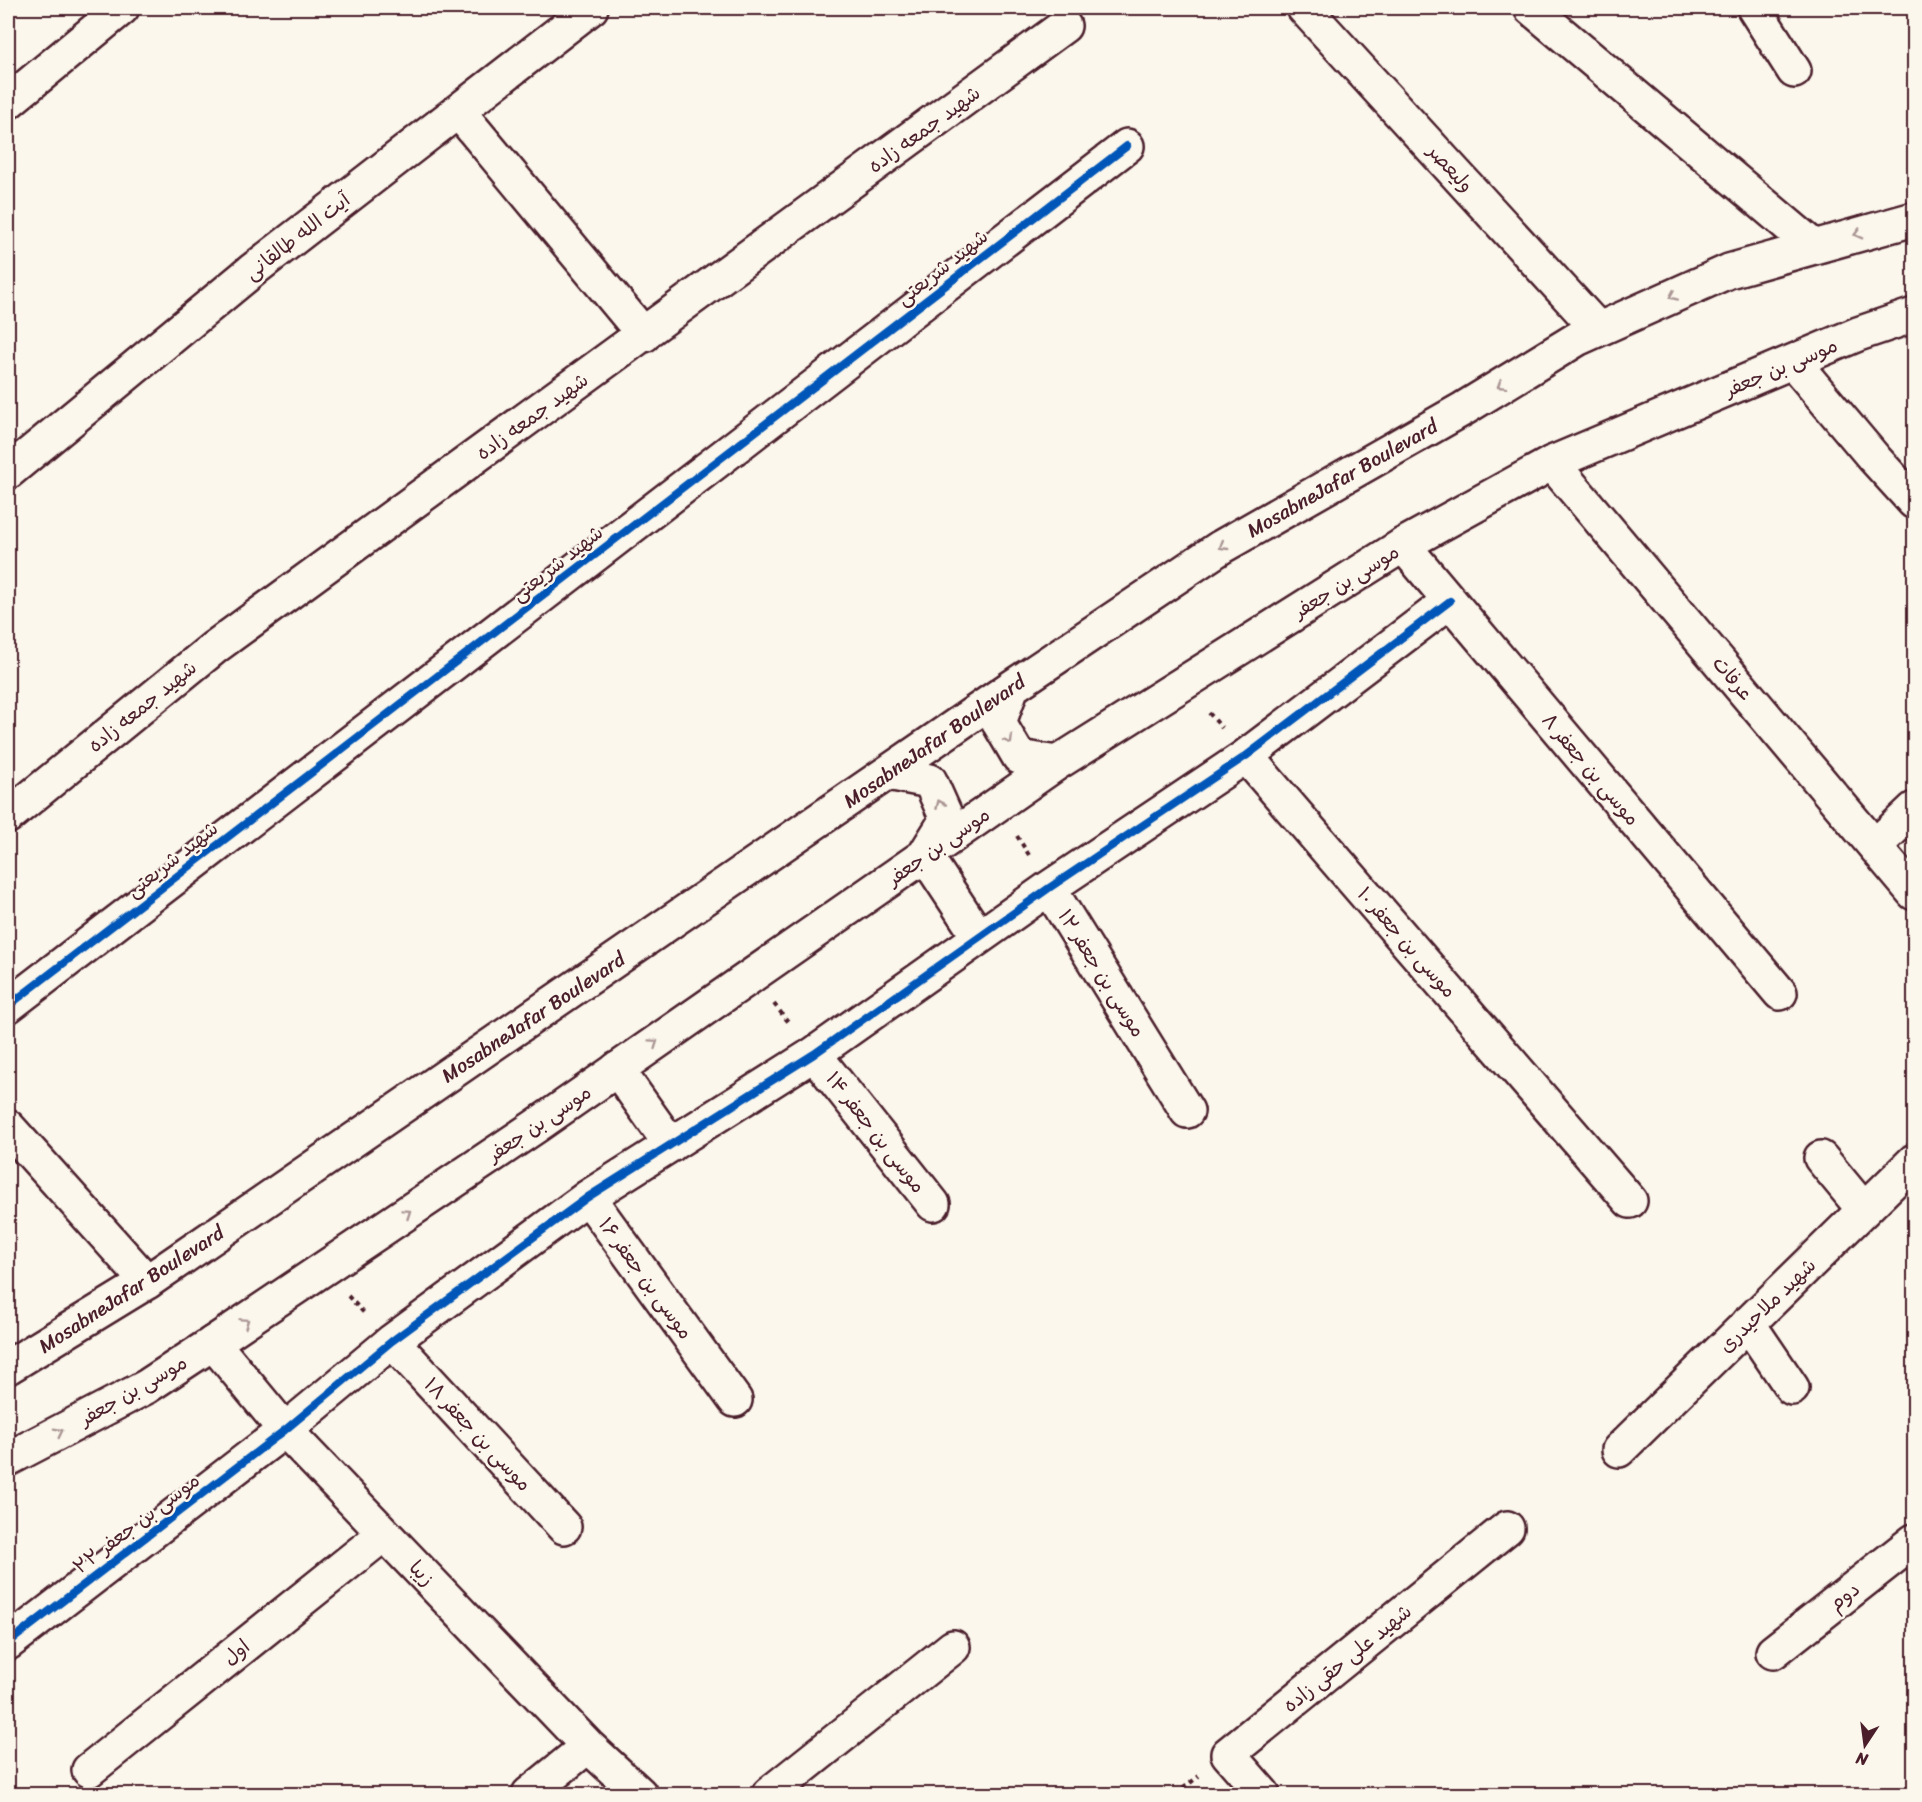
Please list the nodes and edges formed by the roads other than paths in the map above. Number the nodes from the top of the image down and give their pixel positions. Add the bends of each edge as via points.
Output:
1 (122, 8) edge
2 (591, 8) edge
3 (1304, 8) edge
4 (1531, 8) edge
5 (1754, 8) edge
6 (1064, 26) dead end
7 (1794, 71) dead end
8 (8, 102) edge
9 (458, 111) junction
10 (1127, 146) dead end
11 (1914, 219) edge
12 (1813, 246) junction
13 (1914, 315) edge
14 (1598, 329) junction
15 (644, 335) junction
16 (1794, 363) junction
17 (1552, 464) junction
18 (8, 472) edge
19 (1914, 502) edge
20 (1403, 545) junction
21 (1450, 601) junction
22 (1012, 687) junction
23 (1246, 756) junction
24 (1057, 763) junction
25 (888, 773) junction
26 (1914, 809) edge
27 (8, 816) edge
28 (1875, 846) junction
29 (925, 855) junction
30 (1049, 888) junction
31 (1914, 893) edge
32 (979, 937) junction
33 (1780, 993) dead end
34 (8, 1006) edge
35 (814, 1054) junction
36 (617, 1069) junction
37 (1187, 1111) dead end
38 (8, 1127) edge
39 (670, 1145) junction
40 (1821, 1158) dead end
41 (1914, 1161) edge
42 (588, 1197) junction
43 (1630, 1201) dead end
44 (933, 1204) dead end
45 (1864, 1210) junction
46 (147, 1282) junction
47 (1748, 1323) junction
48 (392, 1341) junction
49 (213, 1343) junction
50 (8, 1367) edge
51 (1792, 1388) dead end
52 (735, 1400) dead end
53 (285, 1431) junction
54 (1619, 1450) dead end
55 (8, 1459) edge
56 (564, 1527) dead end
57 (1507, 1528) dead end
58 (384, 1533) junction
59 (1914, 1541) edge
60 (8, 1642) edge
61 (953, 1647) dead end
62 (1773, 1652) dead end
63 (588, 1746) junction
64 (88, 1770) dead end
65 (529, 1794) edge
66 (640, 1794) edge
67 (769, 1794) edge
68 (1263, 1794) edge

1 - 8 street
2 - 9 street, آیت الله طالقانی
3 - 14 street, ولیعصر
4 - 12 street
5 - 7 street
6 - 15 street, شهید جمعه زاده
9 - 15 street
9 - 18 street, آیت الله طالقانی via 254,269
10 - 34 street, شهید شریعتی
11 -> 12 street, MosabneJafar Boulevard
12 -> 14 street, MosabneJafar Boulevard via 1729,271
13 - 16 street, موسی بن جعفر via 1858,334
14 -> 22 street, MosabneJafar Boulevard via 1221,547
15 - 27 street, شهید جمعه زاده via 214,647
16 - 17 street, موسی بن جعفر
16 - 19 street
17 - 20 street, موسی بن جعفر
17 - 28 street, عرفات
20 - 21 street, موسی بن جعفر ۸
20 - 24 street, موسی بن جعفر
21 - 23 street, موسی بن جعفر ۲۲
21 - 33 street, موسی بن جعفر ۸
22 -> 24 street via 999,723 1019,757
22 - 25 street, MosabneJafar Boulevard
23 - 30 street, موسی بن جعفر ۲۲
23 - 43 street, موسی بن جعفر ۱۰
24 - 29 street, موسی بن جعفر
29 -> 25 street via 947,819 930,781
25 - 46 street, MosabneJafar Boulevard
26 - 28 street
28 - 31 street, عرفات
29 - 32 street
36 -> 29 street, موسی بن جعفر
30 - 32 street, موسی بن جعفر ۲۲
30 - 37 street, موسی بن جعفر ۱۲
32 - 35 street, موسی بن جعفر ۲۲
35 - 39 street, موسی بن جعفر ۲۲
35 - 44 street, موسی بن جعفر ۱۴
36 - 39 street
49 -> 36 street, موسی بن جعفر
38 - 46 street
39 - 42 street, موسی بن جعفر ۲۲
40 - 45 street
41 - 45 street, شهید ملاحیدری
42 - 48 street, موسی بن جعفر ۲۲
42 - 52 street, موسی بن جعفر ۱۶
45 - 47 street, شهید ملاحیدری
46 - 50 street, MosabneJafar Boulevard
47 - 51 street
47 - 54 street, شهید ملاحیدری
48 - 53 street, موسی بن جعفر ۲۲
48 - 56 street, موسی بن جعفر ۱۸
49 - 53 street, زیبا
55 -> 49 street, موسی بن جعفر via 146,1387
53 - 58 street, زیبا
53 - 60 street, موسی بن جعفر ۲۲
57 - 68 street, شهید علی حقی زاده via 1228,1754
58 - 63 street, زیبا
58 - 64 street, اول
59 - 62 street, دوم
61 - 67 street
63 - 65 street
63 - 66 street, زیبا

